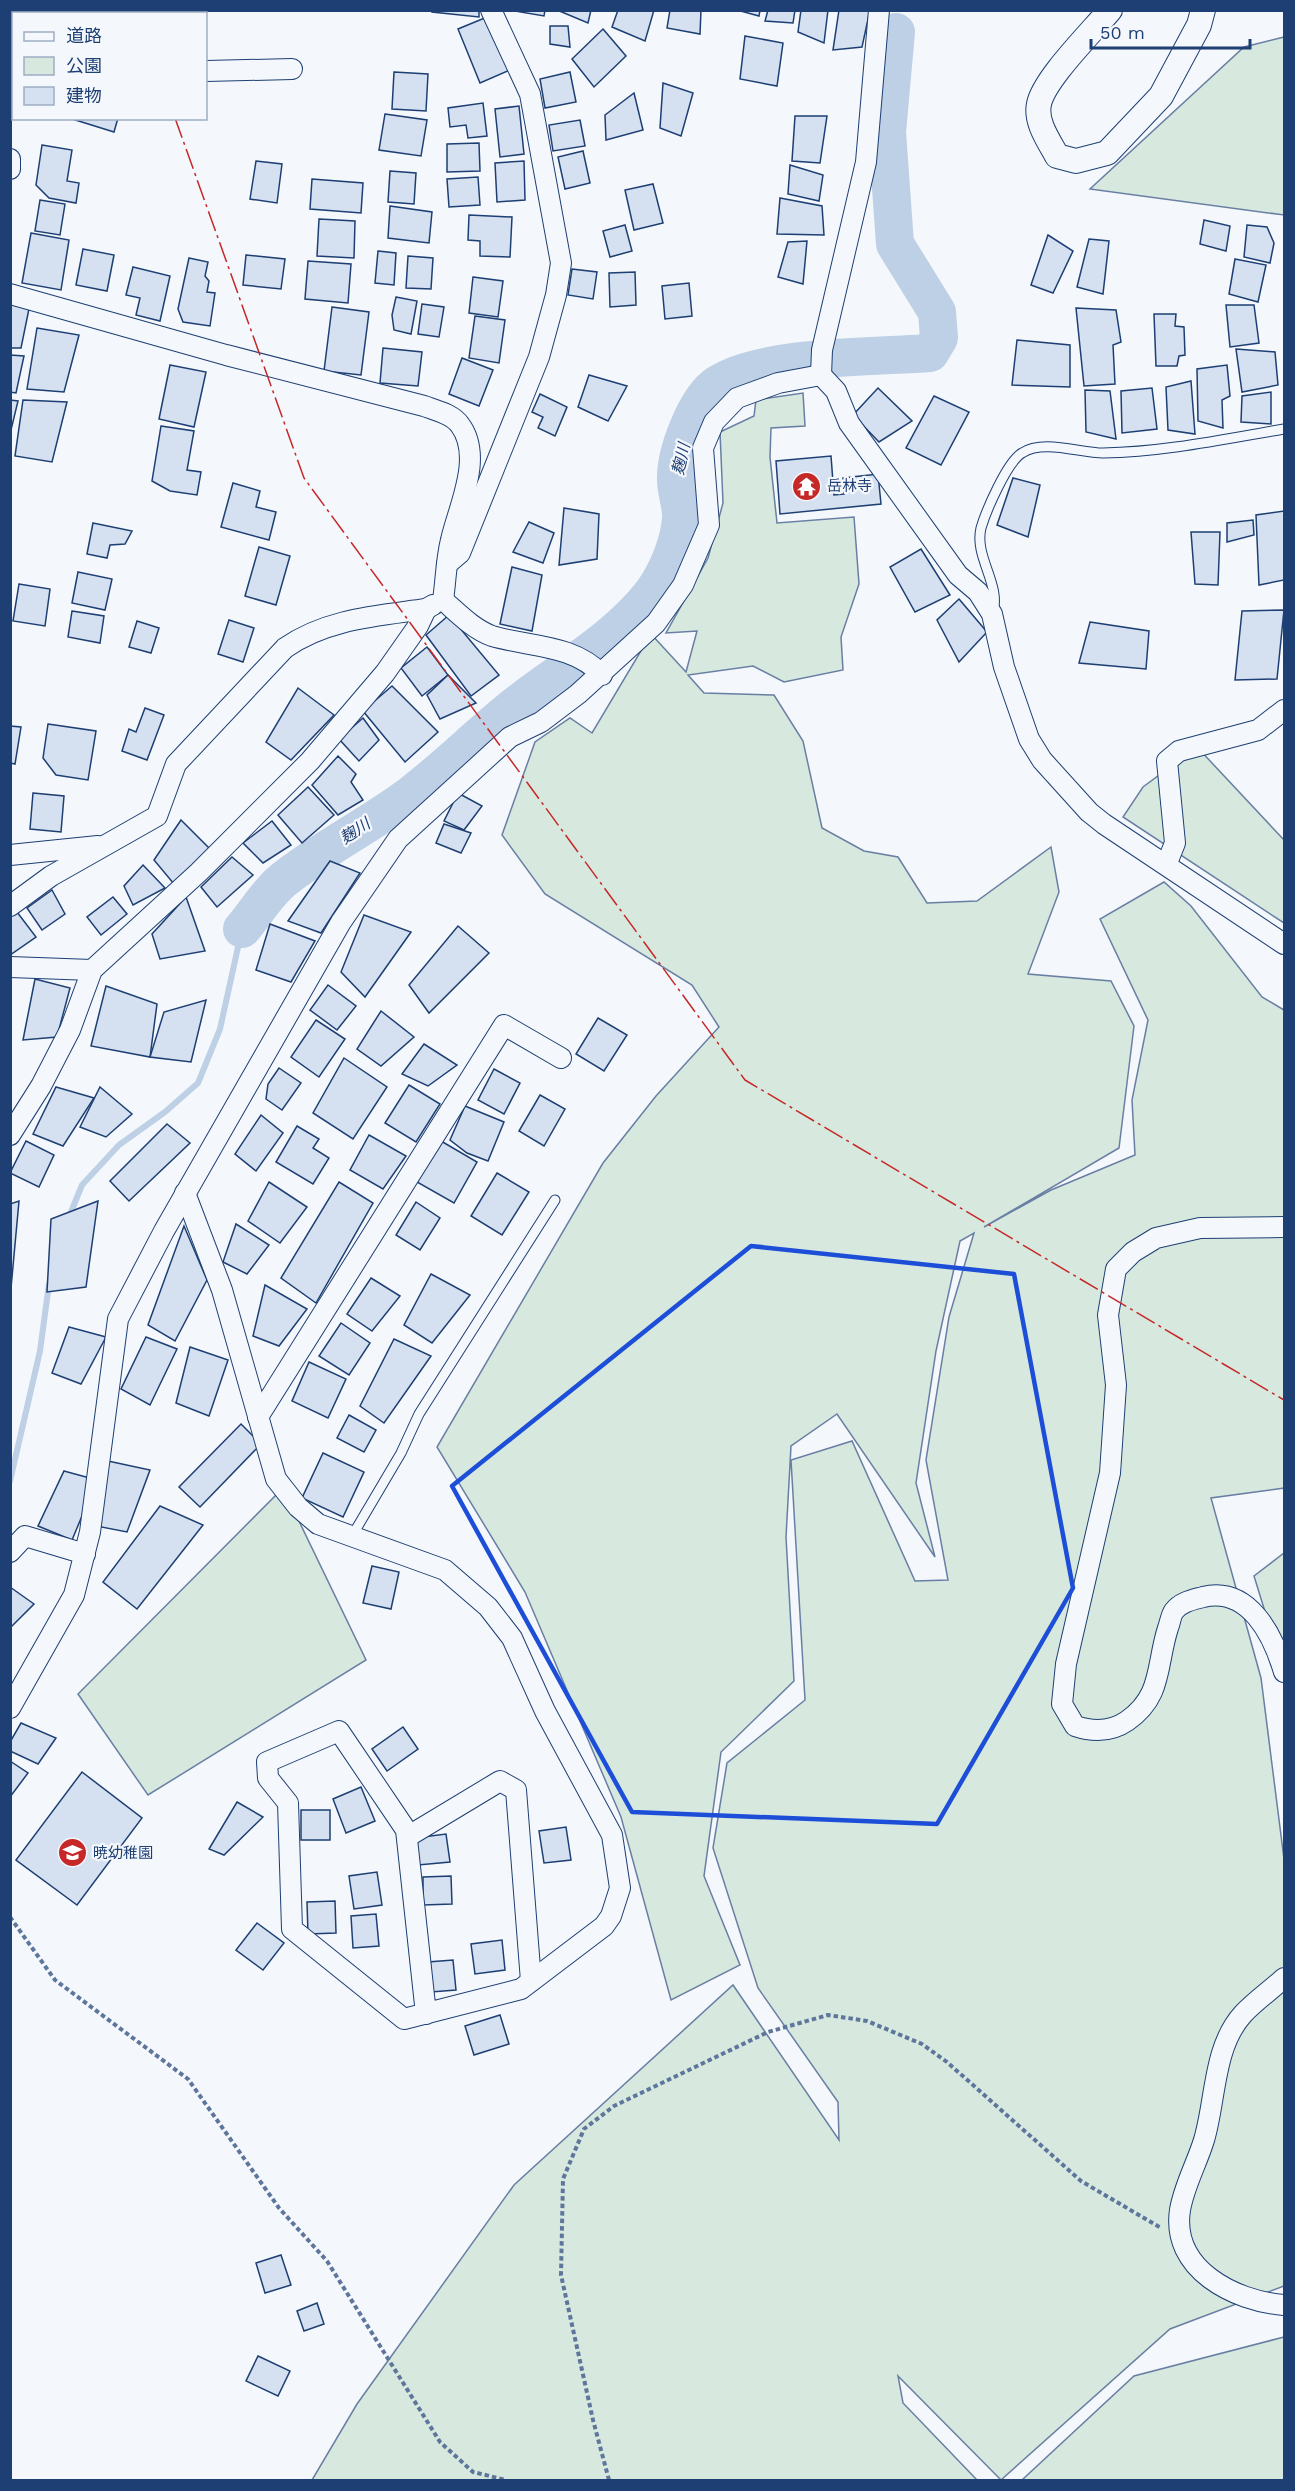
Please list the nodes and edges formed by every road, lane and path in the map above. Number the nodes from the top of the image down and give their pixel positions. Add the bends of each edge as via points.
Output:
1 (491, 10) edge
2 (879, 10) edge
3 (1110, 10) edge
4 (1203, 10) edge
5 (292, 69) dead end
6 (207, 70) edge
7 (10, 159) edge
8 (10, 169) edge
9 (10, 294) edge
10 (821, 372) junction
11 (1284, 429) edge
12 (447, 564) junction
13 (443, 600) junction
14 (426, 609) junction
15 (992, 614) junction
16 (598, 671) junction
17 (1280, 718) edge
18 (110, 844) junction
19 (10, 855) edge
20 (1167, 864) junction
21 (10, 906) edge
22 (1284, 944) edge
23 (10, 967) edge
24 (92, 970) junction
25 (561, 1058) dead end
26 (10, 1135) edge
27 (185, 1193) junction
28 (555, 1200) dead end
29 (1284, 1227) edge
30 (258, 1417) junction
31 (352, 1536) junction
32 (10, 1552) edge
33 (85, 1554) junction
34 (1284, 1672) edge
35 (10, 1708) edge
36 (407, 1837) junction
37 (10, 1917) edge
38 (1284, 1978) edge
39 (531, 1982) junction
40 (426, 2014) junction
41 (1179, 2240) junction
42 (1284, 2306) edge
43 (506, 2481) edge
44 (609, 2481) edge

1 - 12 street via 530,94 561,263 540,357 460,554
2 - 10 street via 866,162 822,350
3 - 4 street via 1047,86 1039,105 1041,127 1057,156 1076,161 1107,153 1161,96
5 - 6 street
7 - 8 street
9 - 12 street via 424,406 451,417 461,425 469,452 468,485
10 - 15 street via 836,392 849,423 958,575 978,592
10 - 16 street via 737,398 714,422 703,448 709,525 687,575 656,623
11 - 15 lane via 1182,446 1103,453 1044,448 1022,452 1006,471 981,527 979,541 996,601
12 - 13 street
13 - 14 street
13 - 16 street via 476,628 492,636 566,651
14 - 18 street via 348,621 305,634 285,648 176,764 157,816
14 - 24 street via 385,673 310,761 199,872
15 - 20 street via 1004,667 1029,740 1042,760 1089,812
16 - 27 street via 541,722 510,737 398,838 341,922
17 - 20 street via 1258,730 1179,751 1167,761 1175,843
18 - 19 street
18 - 21 street via 51,876
20 - 22 street
23 - 24 street
24 - 26 street via 69,1030 41,1086
25 - 30 street via 504,1025
27 - 30 street via 222,1290
27 - 33 street via 118,1319
28 - 31 lane via 418,1414 401,1453
29 - 34 street via 1200,1228 1156,1238 1132,1252 1116,1269 1108,1315 1116,1385 1110,1473 1065,1665 1062,1704 1075,1726 1090,1731 1120,1726 1142,1710 1154,1691 1173,1611 1186,1601 1208,1596 1229,1595 1246,1606 1264,1626
30 - 31 street via 276,1479 298,1507 318,1524
31 - 39 street via 445,1570 488,1607 512,1638 545,1711 612,1835 620,1888 611,1916 604,1926
32 - 33 street via 25,1536
33 - 35 street via 74,1595
36 - 39 street via 500,1781 516,1790
36 - 40 street
36 - 40 street via 339,1731 267,1762 268,1778 288,1803 292,1929 404,2019
37 - 43 path via 55,1980 188,2079 279,2208 327,2261 440,2442 473,2472
38 - 41 street via 1242,2015 1230,2034 1219,2066 1205,2139 1180,2209
39 - 40 street via 521,1989
41 - 42 street via 1189,2257 1217,2285 1263,2303
41 - 44 path via 1081,2181 922,2044 867,2022 828,2015 768,2032 614,2106 584,2129 563,2179 561,2275

